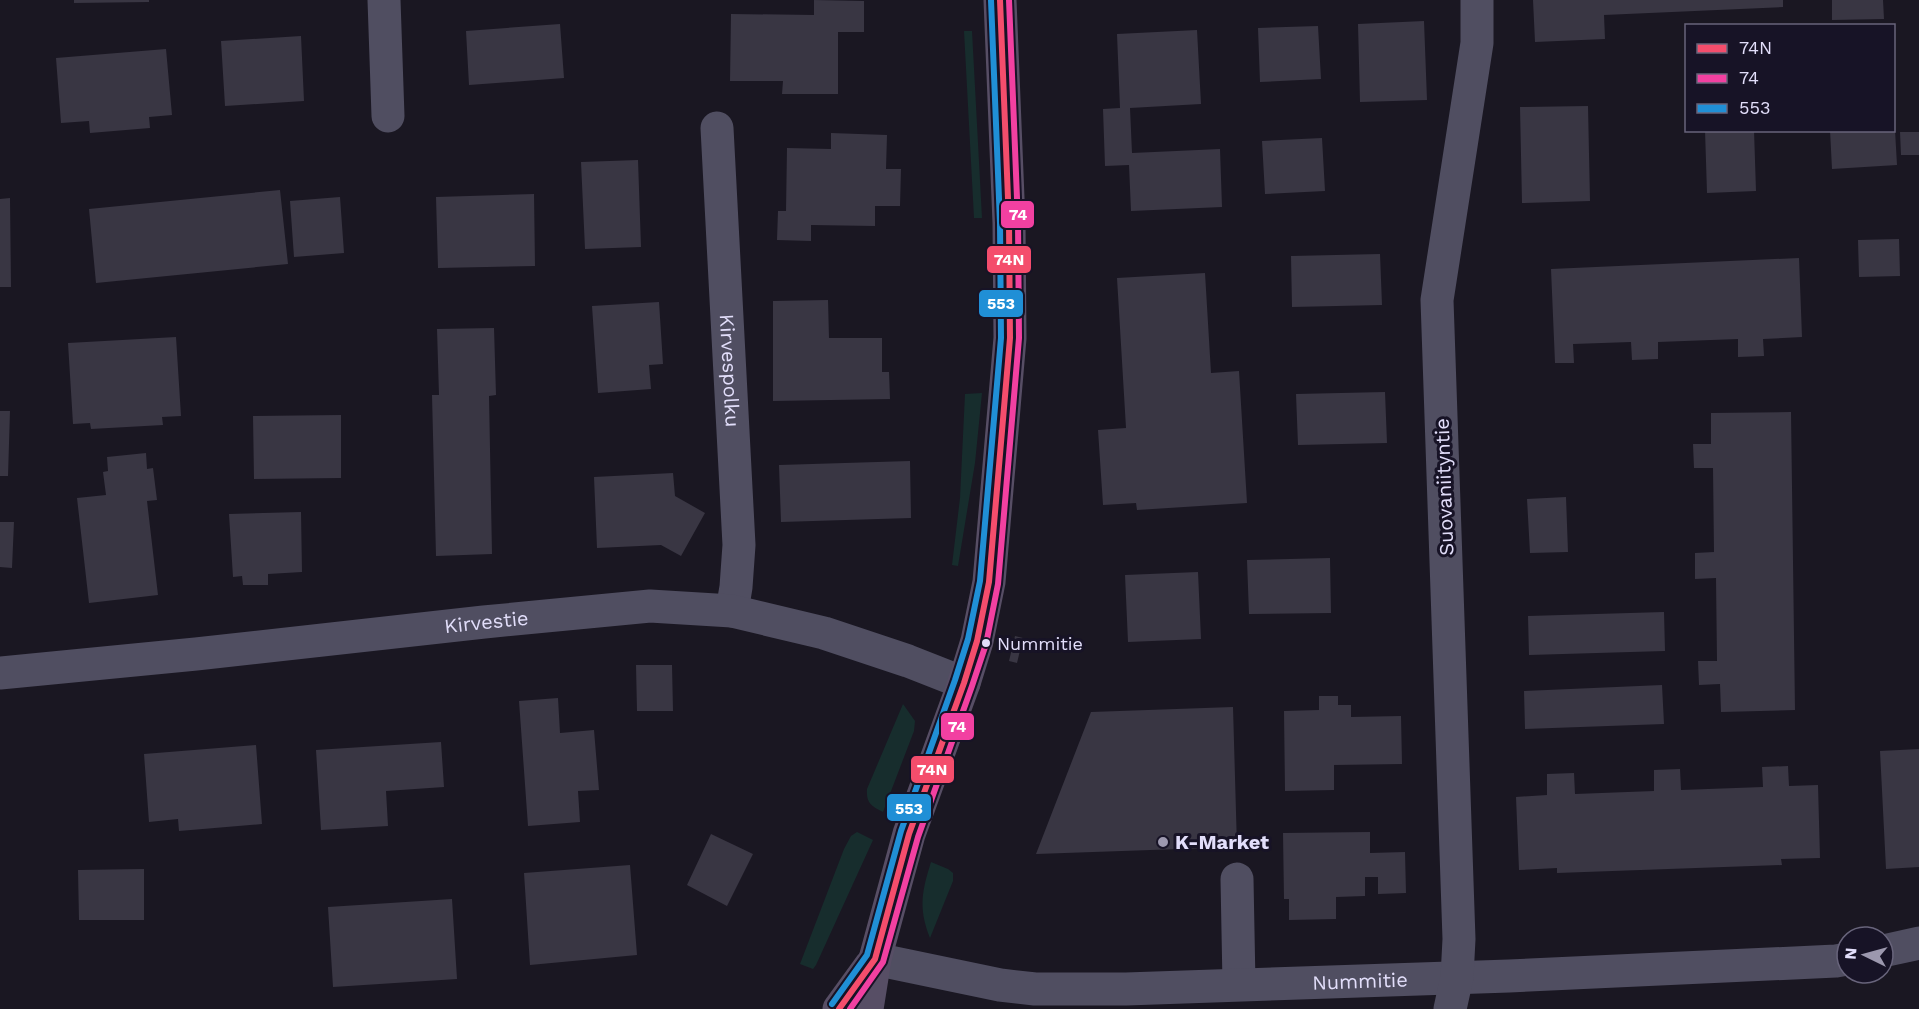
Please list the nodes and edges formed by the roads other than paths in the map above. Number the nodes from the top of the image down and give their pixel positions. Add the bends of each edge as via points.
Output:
1 (384, 0) edge
2 (1000, 0) edge
3 (1477, 0) edge
4 (388, 116) dead end
5 (717, 128) dead end
6 (732, 611) junction
7 (0, 673) edge
8 (964, 683) junction
9 (1237, 879) dead end
10 (1919, 943) edge
11 (1895, 948) edge
12 (875, 959) junction
13 (1835, 961) edge
14 (1457, 977) junction
15 (1239, 984) junction
16 (839, 1009) edge
17 (867, 1009) edge
18 (1449, 1009) edge

1 - 4 street
2 - 8 main road via 1010,338 989,582
3 - 14 street, Suovaniityntie via 1476,43 1437,300 1460,939
5 - 6 street, Kirvespolku via 740,545
6 - 7 street, Kirvestie via 650,606
6 - 8 street, Kirvestie via 824,633
8 - 12 main road via 909,834
9 - 15 street
10 - 11 street
12 - 15 street, Nummitie via 1035,989
12 - 16 main road
12 - 17 main road
13 - 14 street, Nummitie
14 - 15 street, Nummitie
14 - 18 street, Suovaniityntie

